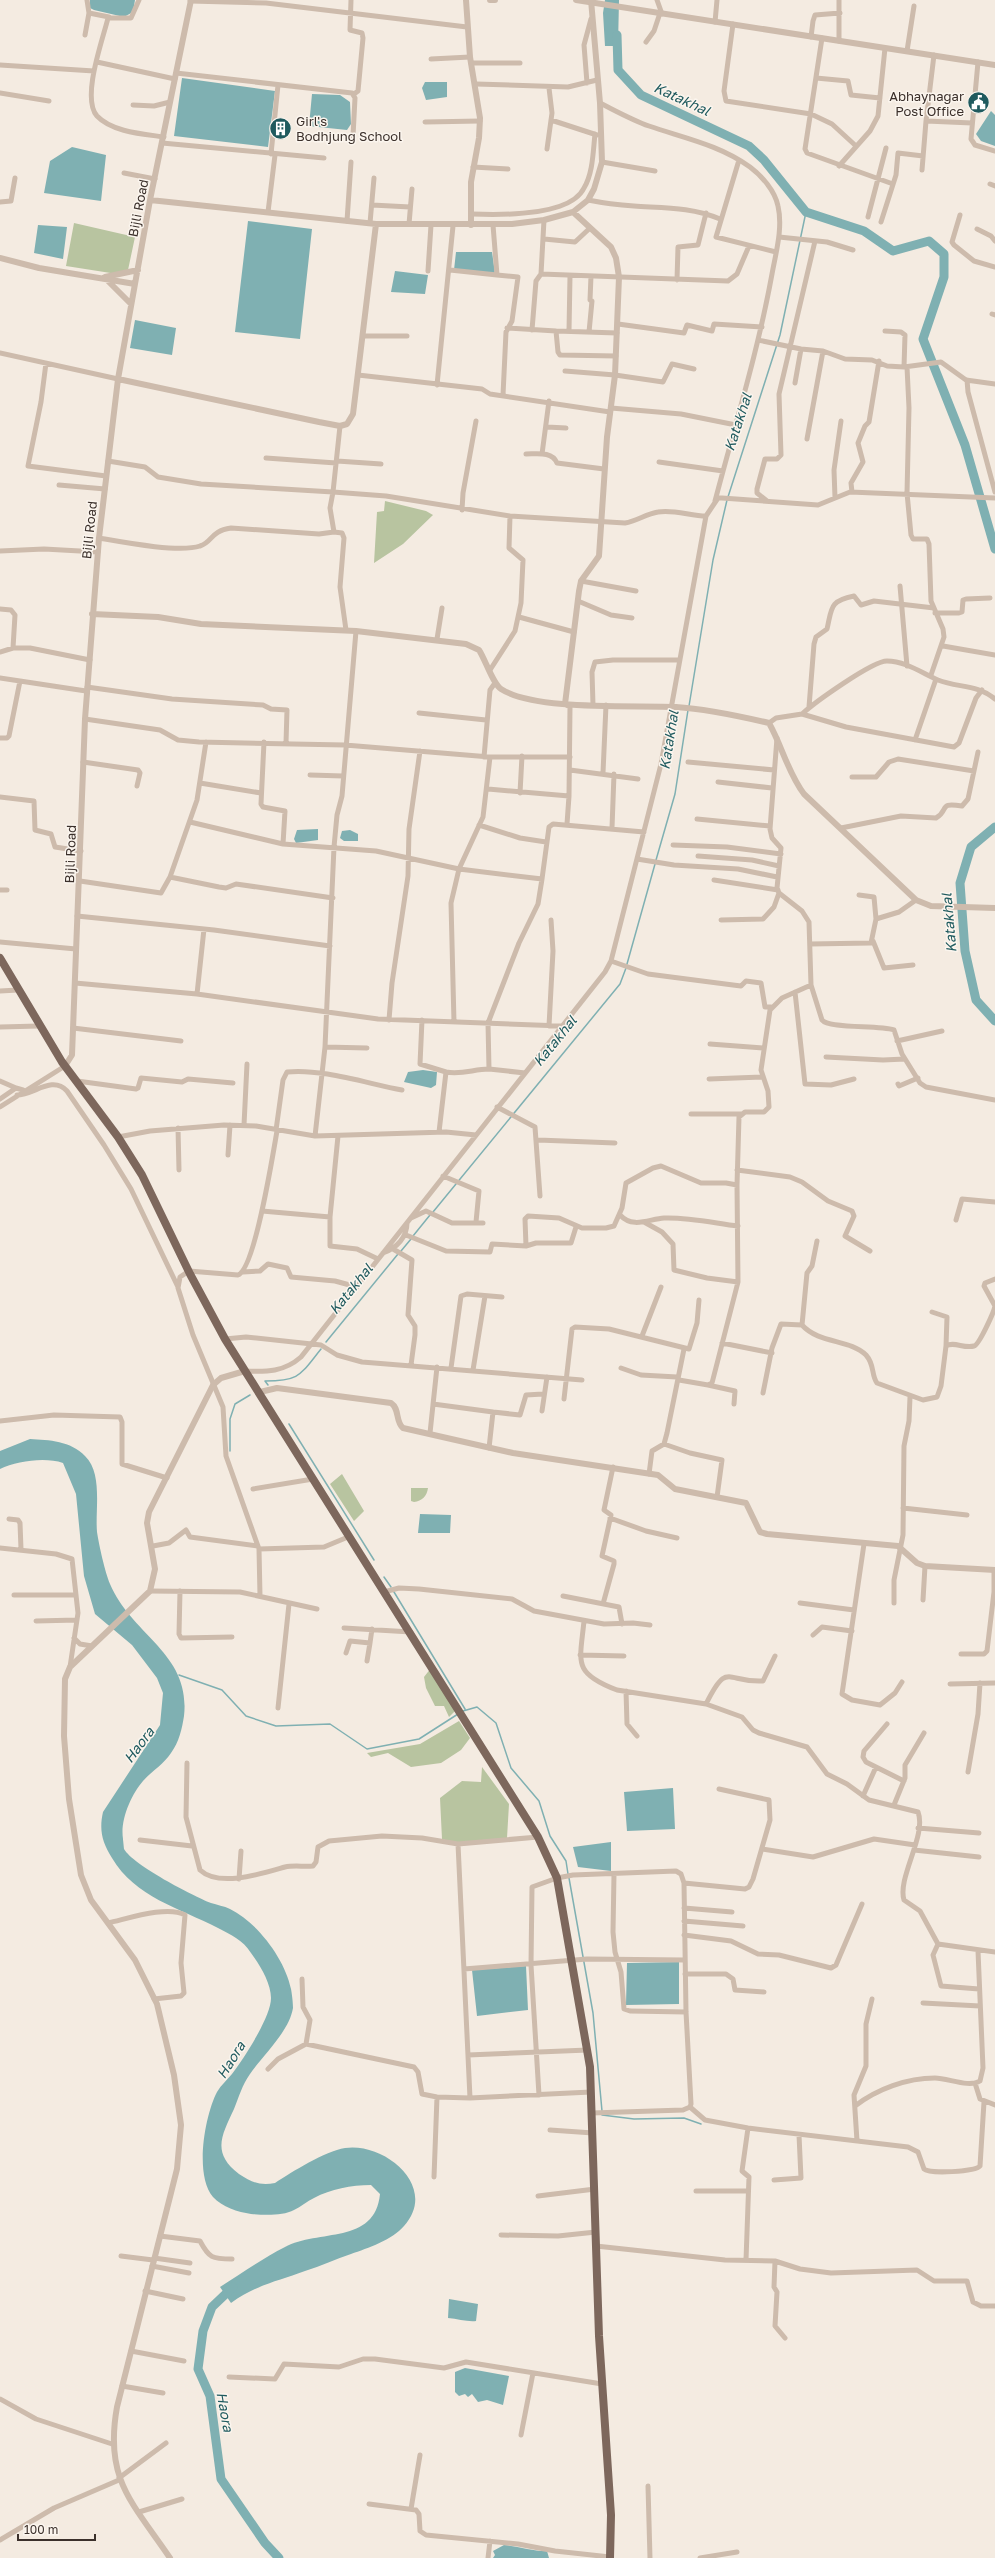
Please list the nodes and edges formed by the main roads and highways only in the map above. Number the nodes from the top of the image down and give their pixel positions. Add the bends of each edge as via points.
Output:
1 (0, 958) edge
2 (610, 2558) edge

1 - 2 main road via 65,1066 118,1137 142,1175 225,1339 348,1537 411,1632 561,1877 588,2050 595,2113 593,2133 596,2246 611,2515

